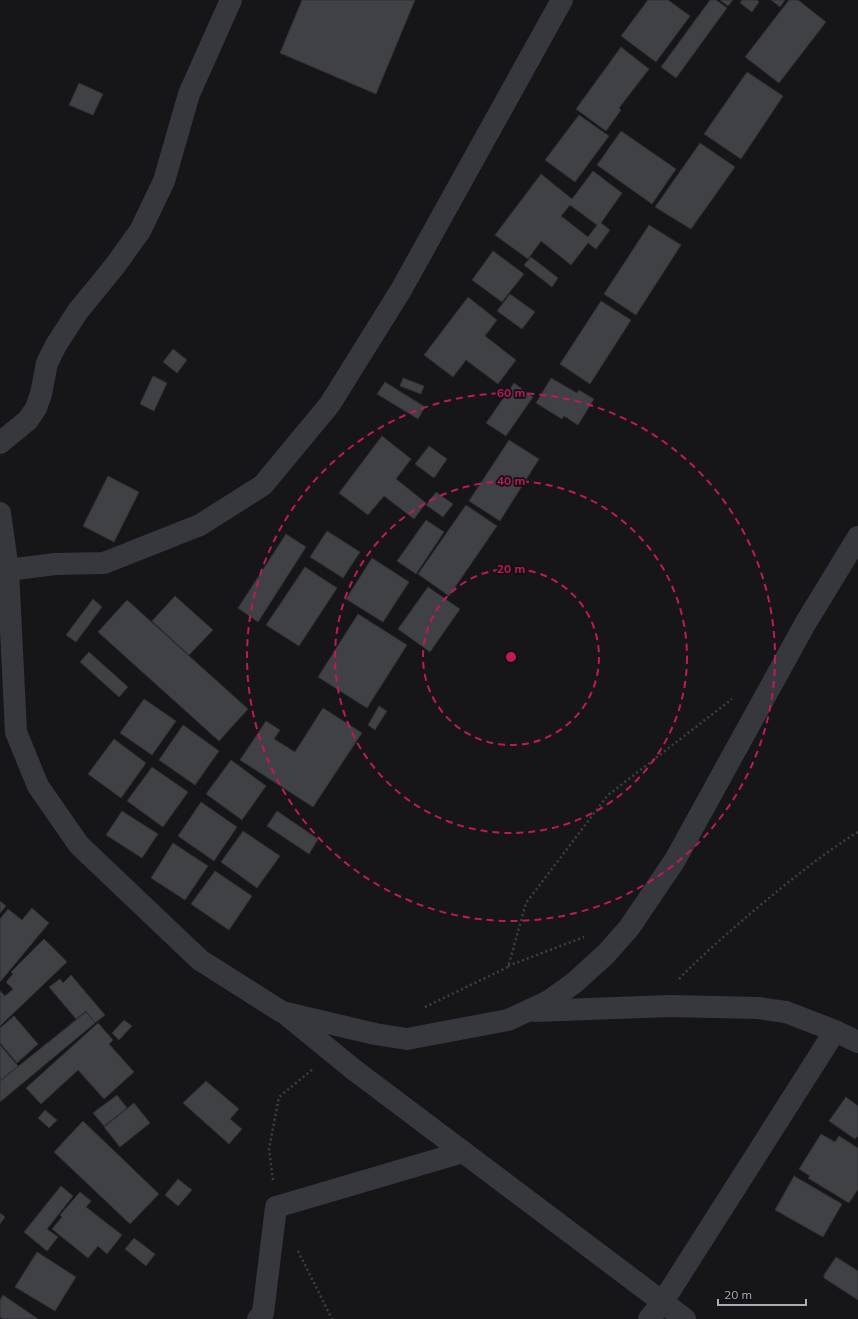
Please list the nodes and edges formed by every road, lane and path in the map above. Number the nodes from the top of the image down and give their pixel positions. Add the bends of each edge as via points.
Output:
1 (231, 0) edge
2 (562, 0) edge
3 (0, 443) edge
4 (0, 513) edge
5 (858, 537) edge
6 (2, 541) edge
7 (8, 570) junction
8 (736, 694) dead end
9 (8, 737) edge
10 (858, 832) edge
11 (586, 936) dead end
12 (508, 967) junction
13 (653, 1006) junction
14 (422, 1009) dead end
15 (528, 1011) junction
16 (282, 1012) junction
17 (835, 1031) junction
18 (858, 1042) edge
19 (463, 1152) junction
20 (655, 1311) edge
21 (258, 1319) edge
22 (685, 1319) edge

1 - 3 street via 189,94 164,181 140,230 78,311 56,345 47,363 36,408 28,420
2 - 7 street via 397,297 330,404 263,485 200,525 104,563 55,564
4 - 6 street
5 - 15 street via 805,624 675,860 629,928 606,954 574,983 549,1001
6 - 7 street
7 - 9 street
8 - 12 path via 726,705 608,795 526,903
9 - 16 street via 79,845 200,960
10 - 13 path via 819,857 787,882 696,962
11 - 12 path
12 - 14 path
13 - 15 street
13 - 17 street via 758,1008 786,1012
15 - 16 street via 508,1020 407,1039
16 - 19 street
17 - 18 street
17 - 20 street
19 - 20 street
19 - 21 street via 276,1207 262,1313
20 - 22 street

